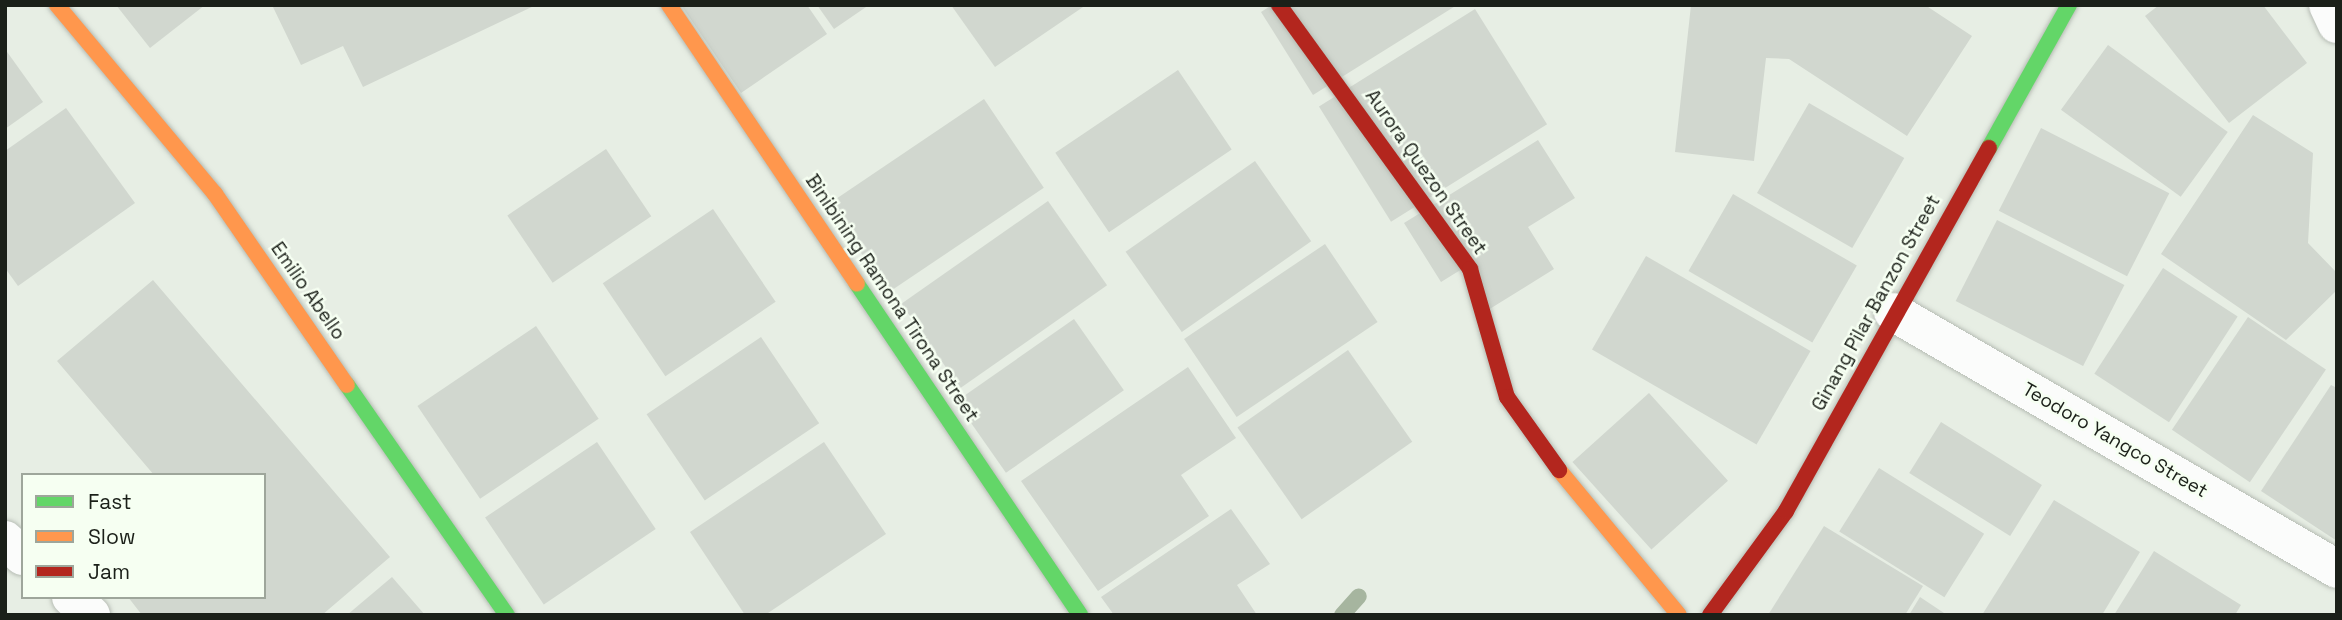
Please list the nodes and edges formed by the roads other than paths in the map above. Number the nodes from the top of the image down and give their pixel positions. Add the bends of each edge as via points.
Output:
1 (57, 5) edge
2 (669, 5) edge
3 (1279, 5) edge
4 (2069, 5) edge
5 (2328, 5) edge
6 (2337, 24) edge
7 (1893, 313) junction
8 (5, 540) edge
9 (21, 554) edge
10 (2337, 569) edge
11 (73, 599) edge
12 (91, 615) edge
13 (507, 615) edge
14 (1080, 615) edge
15 (1679, 615) edge
16 (1710, 615) edge

1 - 13 street, Emilio Abello via 215,194
2 - 14 street, Binibining Ramona Tirona Street
3 - 15 street, Aurora Quezon Street via 1470,269 1507,397 1588,510
4 - 7 street, Ginang Pilar Banzon Street
5 - 6 street
7 - 10 street, Teodoro Yangco Street
7 - 16 street, Ginang Pilar Banzon Street via 1786,511
8 - 9 street
11 - 12 street

